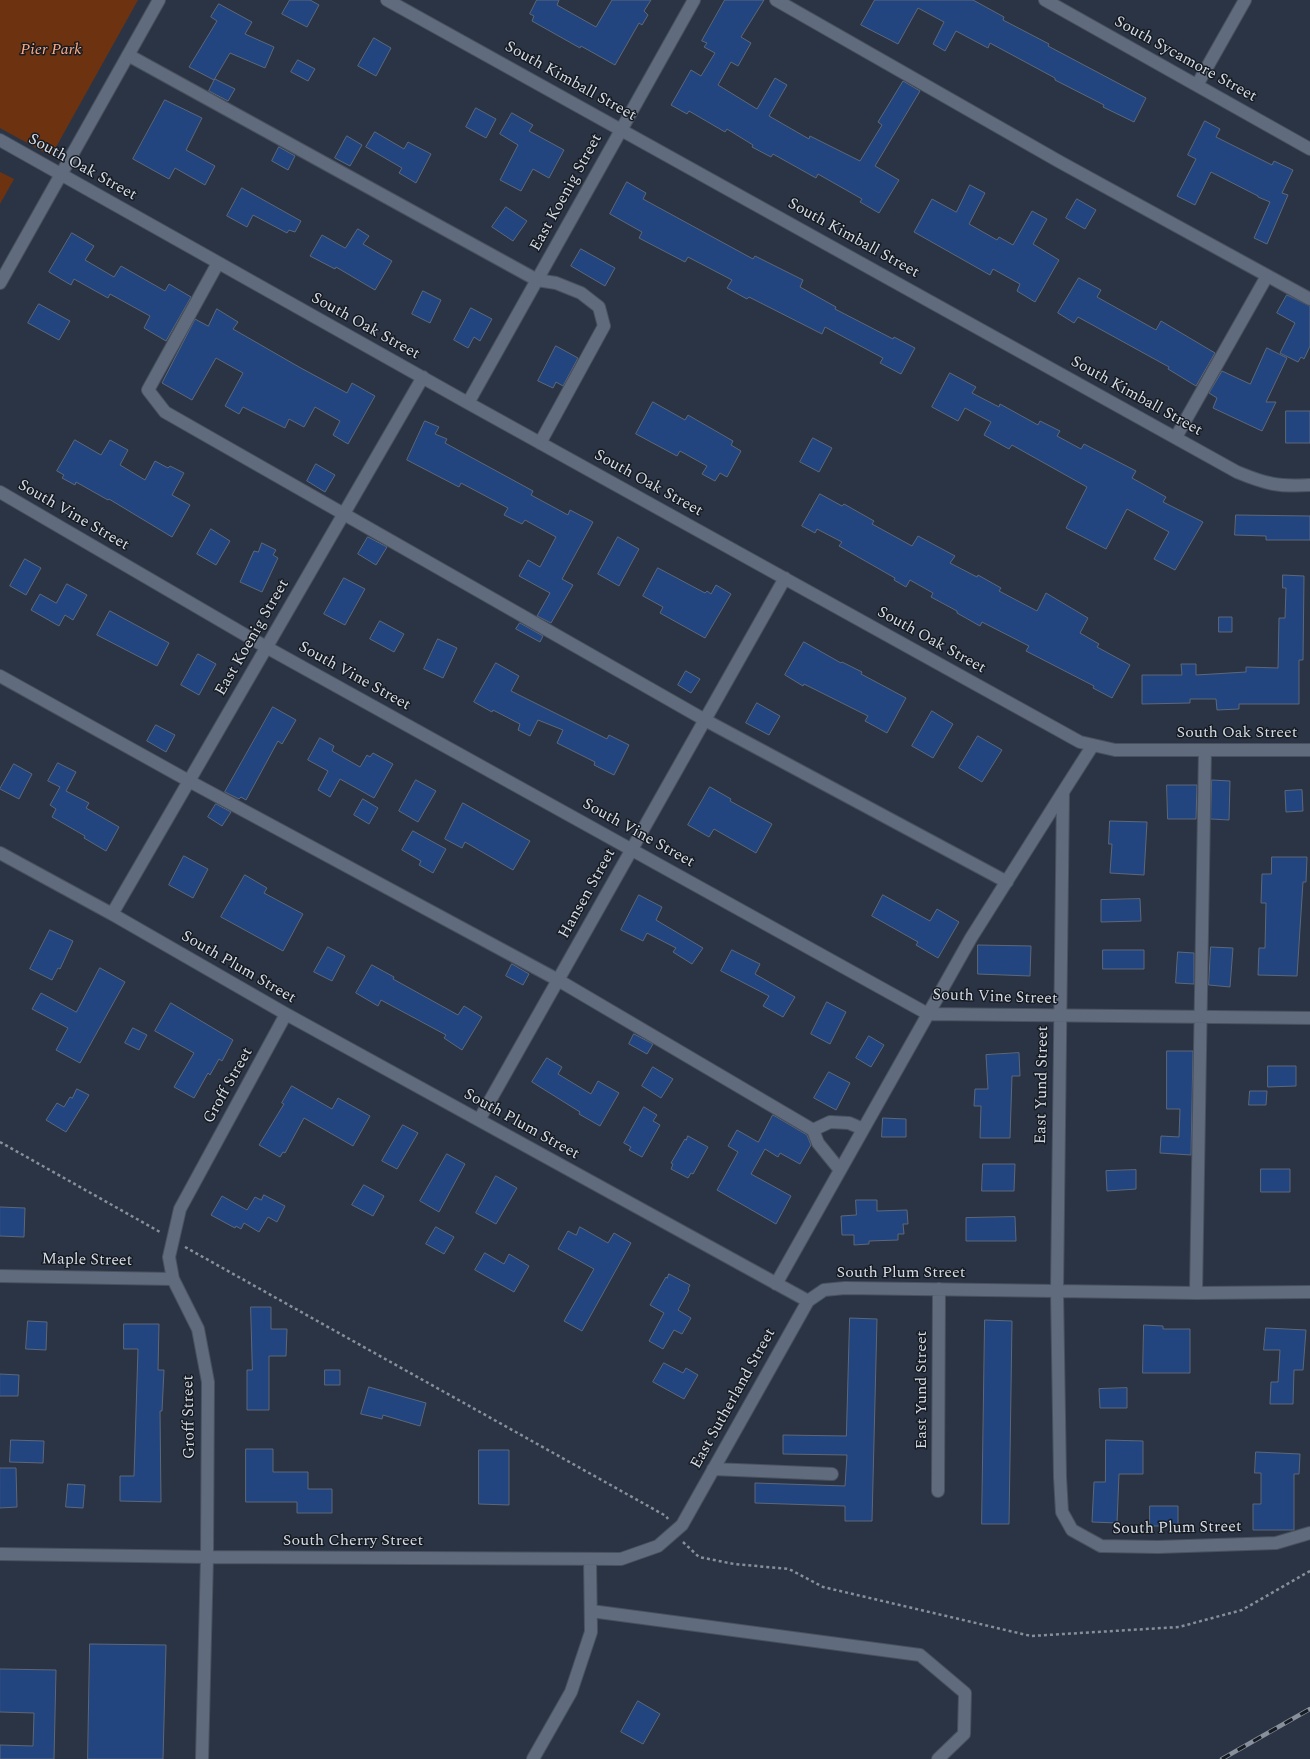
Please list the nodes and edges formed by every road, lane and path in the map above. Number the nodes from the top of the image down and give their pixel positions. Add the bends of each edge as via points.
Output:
1 (159, 0) edge
2 (387, 0) edge
3 (694, 0) edge
4 (776, 0) edge
5 (1045, 0) edge
6 (1245, 0) edge
7 (128, 55) junction
8 (1197, 85) junction
9 (622, 129) junction
10 (0, 140) edge
11 (1310, 148) edge
12 (61, 174) junction
13 (218, 263) junction
14 (1267, 276) junction
15 (537, 280) junction
16 (0, 283) edge
17 (1310, 299) edge
18 (423, 377) junction
19 (468, 403) junction
20 (1176, 437) junction
21 (540, 443) junction
22 (1310, 486) edge
23 (0, 492) edge
24 (343, 515) junction
25 (785, 578) junction
26 (266, 647) junction
27 (0, 676) edge
28 (705, 720) junction
29 (1093, 745) junction
30 (1205, 750) junction
31 (1310, 750) edge
32 (189, 781) junction
33 (1063, 792) junction
34 (632, 849) junction
35 (0, 853) edge
36 (1007, 882) junction
37 (112, 914) junction
38 (558, 980) junction
39 (286, 1014) junction
40 (928, 1014) junction
41 (1060, 1015) junction
42 (1201, 1017) junction
43 (1310, 1018) edge
44 (479, 1120) junction
45 (863, 1129) junction
46 (813, 1130) junction
47 (0, 1142) edge
48 (840, 1170) junction
49 (173, 1240) junction
50 (0, 1276) edge
51 (173, 1279) junction
52 (776, 1284) junction
53 (939, 1290) junction
54 (1057, 1291) junction
55 (1196, 1292) junction
56 (1310, 1292) edge
57 (808, 1301) junction
58 (713, 1469) junction
59 (832, 1474) dead end
60 (938, 1491) dead end
61 (688, 1513) joint
62 (675, 1531) junction
63 (1310, 1533) edge
64 (0, 1554) edge
65 (207, 1557) junction
66 (590, 1558) junction
67 (1310, 1571) edge
68 (591, 1611) junction
69 (202, 1759) edge
70 (533, 1759) edge
71 (938, 1759) edge

1 - 7 street
2 - 9 street, South Kimball Street
3 - 9 street, East Koenig Street
4 - 14 street via 1060,162
5 - 8 street, South Sycamore Street
6 - 8 street
7 - 12 street
7 - 15 street
8 - 11 street, South Sycamore Street
9 - 15 street, East Koenig Street
9 - 20 street, South Kimball Street
10 - 12 street, South Oak Street
12 - 13 street, South Oak Street
12 - 16 street
13 - 18 street, South Oak Street
13 - 24 street via 148,390 165,412
14 - 17 street
14 - 20 street
15 - 19 street, East Koenig Street
15 - 21 street via 556,283 581,293 599,307 604,326
18 - 19 street, South Oak Street
18 - 24 street, East Koenig Street
19 - 21 street, South Oak Street
20 - 22 street, South Kimball Street via 1237,472 1262,482 1285,486
21 - 25 street, South Oak Street
23 - 26 street, South Vine Street
24 - 26 street, East Koenig Street
24 - 28 street
25 - 28 street, Hansen Street
25 - 29 street, South Oak Street via 1080,742
26 - 32 street, East Koenig Street
26 - 34 street, South Vine Street
27 - 32 street
28 - 34 street, Hansen Street
28 - 36 street
29 - 30 street, South Oak Street via 1115,750
29 - 33 street
30 - 31 street, South Oak Street
30 - 42 street
32 - 37 street, East Koenig Street
32 - 38 street
33 - 36 street
33 - 41 street, East Yund Street
34 - 38 street, Hansen Street
34 - 40 street, South Vine Street
35 - 37 street, South Plum Street
36 - 40 street via 971,938
37 - 39 street, South Plum Street
38 - 44 street, Hansen Street
38 - 46 street
39 - 44 street, South Plum Street
39 - 49 street, Groff Street via 180,1209
40 - 41 street, South Vine Street
40 - 45 street
41 - 42 street, South Vine Street
41 - 54 street, East Yund Street
42 - 43 street, South Vine Street
42 - 55 street
44 - 52 street, South Plum Street
45 - 46 street via 849,1123 830,1122
45 - 48 street
46 - 48 street via 818,1143
47 - 49 path
48 - 52 street
49 - 51 street, Groff Street via 169,1257
49 - 62 path via 666,1516
50 - 51 street, Maple Street
51 - 65 street, Groff Street via 198,1329 208,1382
52 - 57 street, South Plum Street
53 - 54 street, South Plum Street
53 - 57 street, South Plum Street via 845,1288 824,1290
53 - 60 street, East Yund Street
54 - 55 street, South Plum Street
54 - 63 street, South Plum Street via 1062,1512 1072,1530 1101,1546 1158,1547 1276,1543
55 - 56 street, South Plum Street
57 - 58 street, East Sutherland Street
58 - 59 street
58 - 61 street, East Sutherland Street
61 - 62 street, South Cherry Street via 682,1525
62 - 66 street, South Cherry Street via 658,1546 621,1559
62 - 67 path via 684,1544 699,1557 734,1564 788,1569 823,1587 1031,1636 1179,1627 1242,1610
64 - 65 street, South Cherry Street
65 - 66 street, South Cherry Street
65 - 69 street, Groff Street
66 - 68 street
68 - 70 street via 591,1632 571,1692
68 - 71 street via 920,1655 965,1693 964,1734

